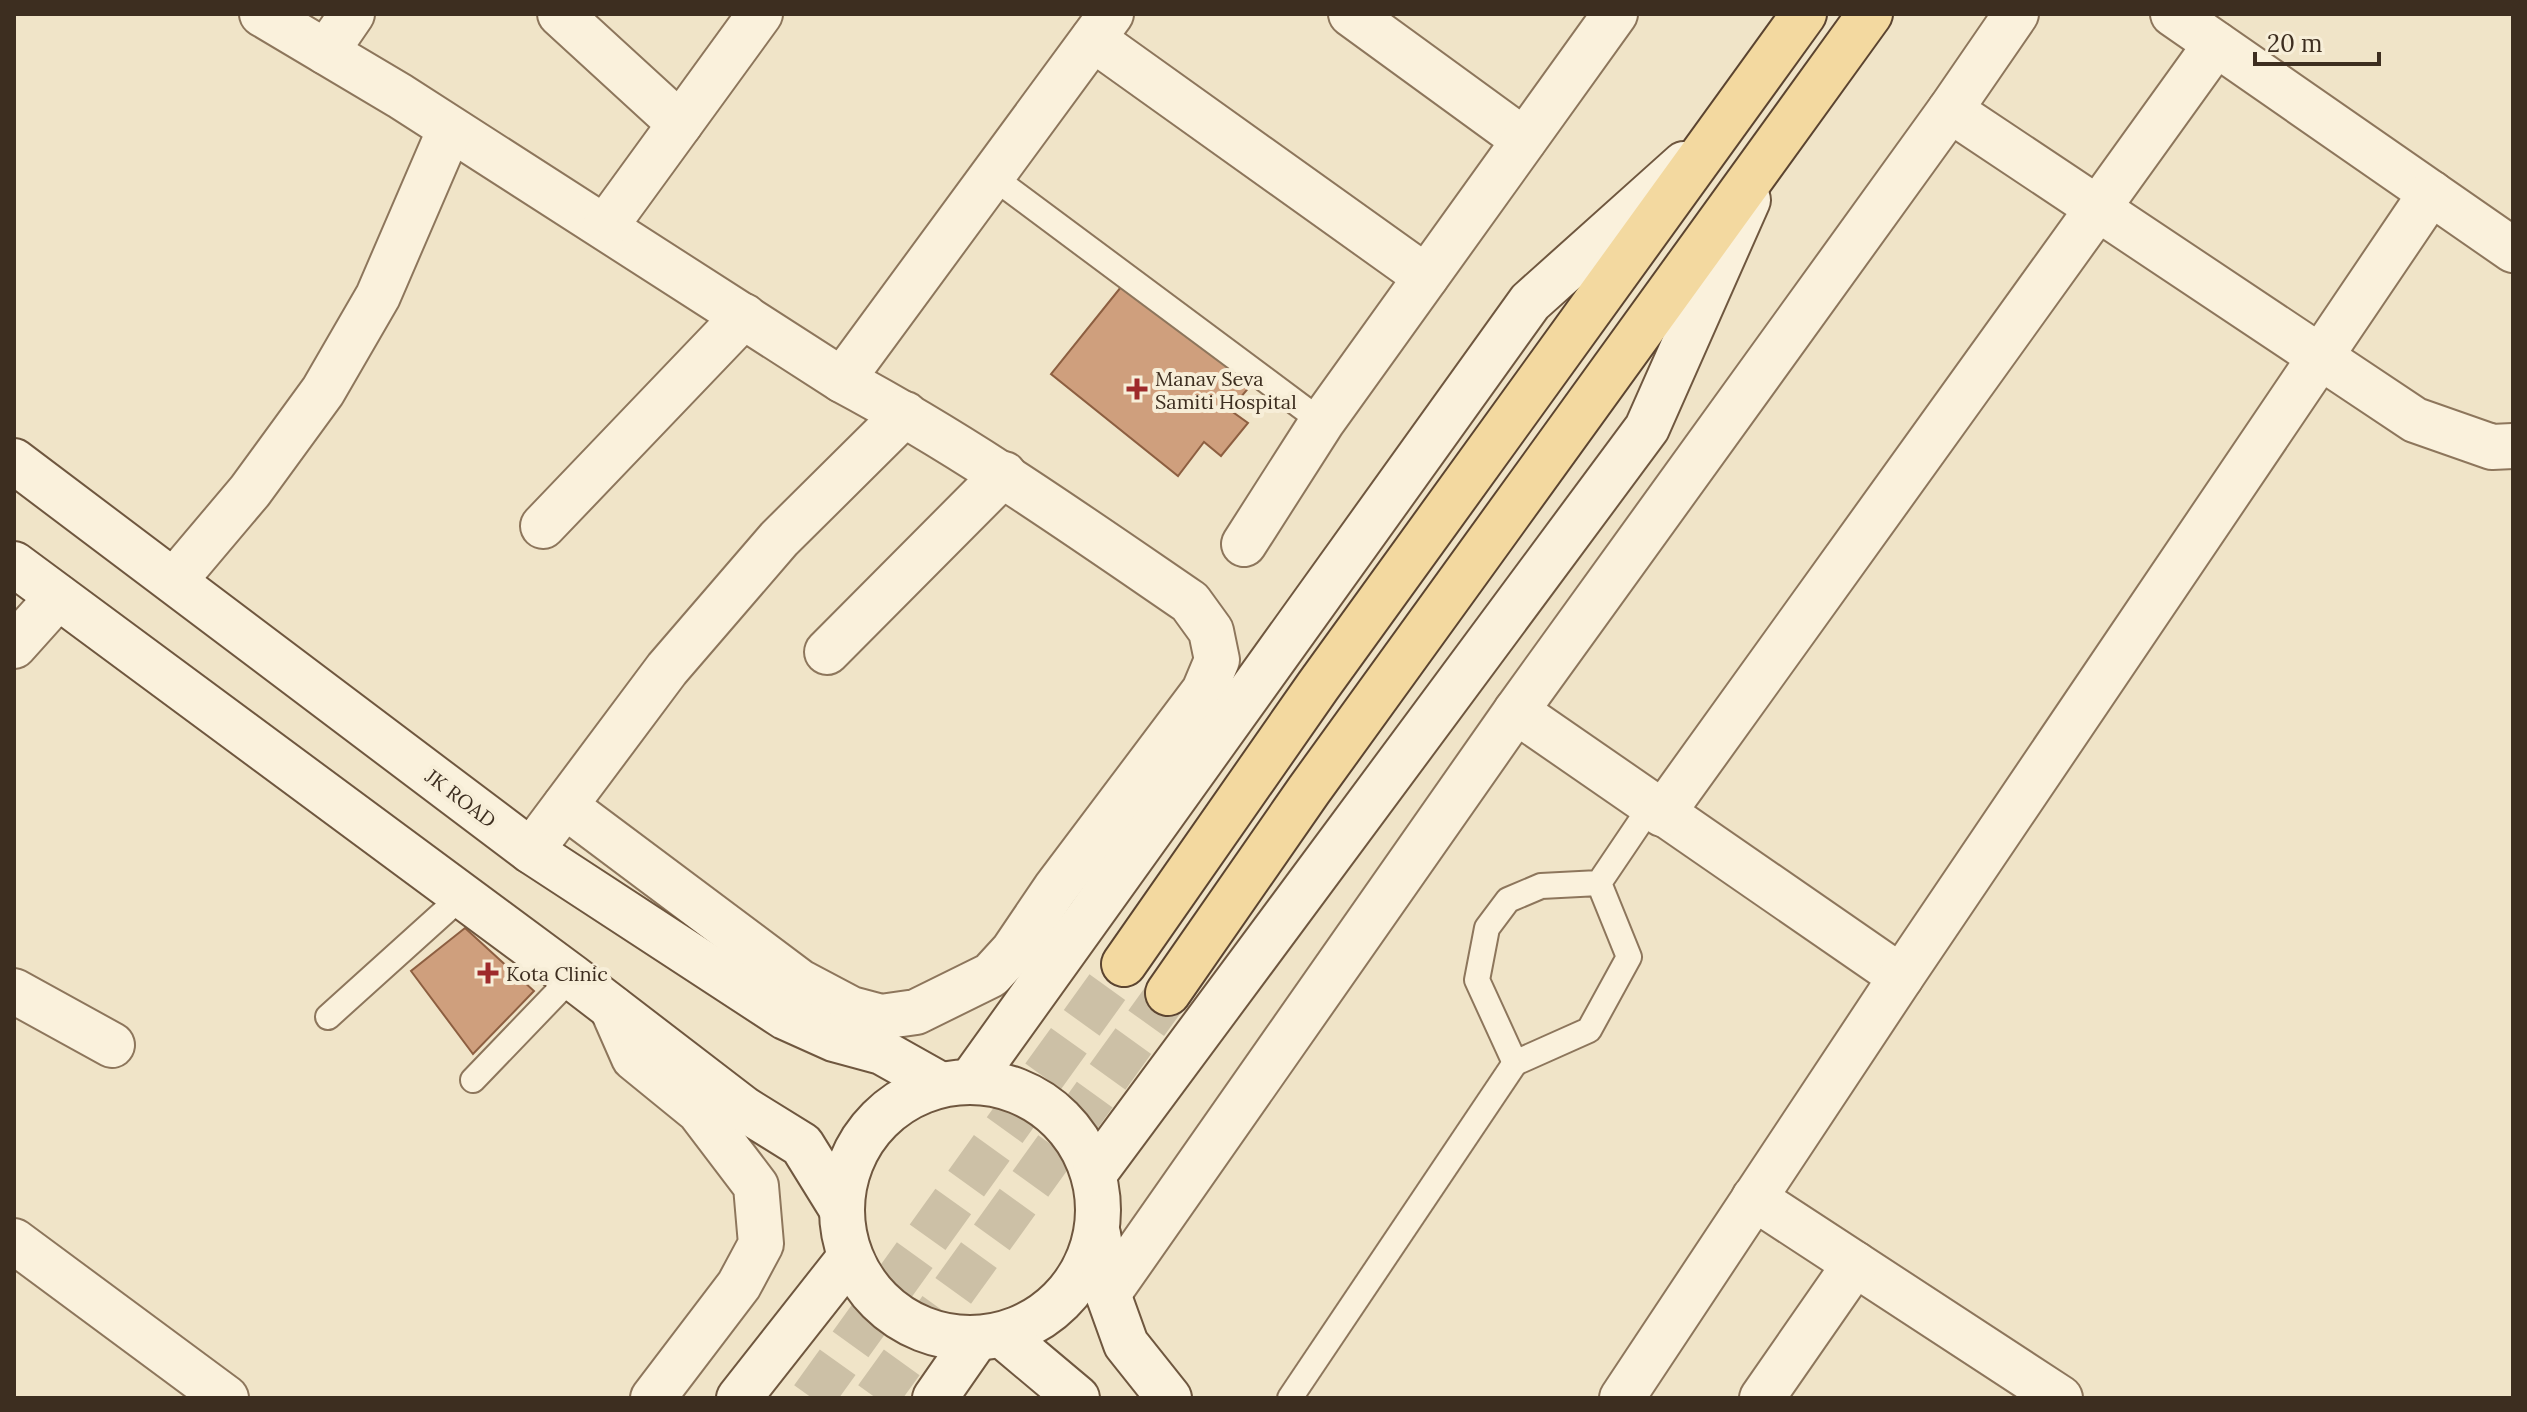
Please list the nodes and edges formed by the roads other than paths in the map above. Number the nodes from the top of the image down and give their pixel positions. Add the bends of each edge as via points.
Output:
1 (262, 14) edge
2 (352, 14) edge
3 (560, 14) edge
4 (760, 14) edge
5 (1351, 14) edge
6 (1615, 14) edge
7 (1804, 14) edge
8 (1870, 14) edge
9 (2016, 14) edge
10 (2173, 14) edge
11 (1102, 26) edge
12 (2216, 44) junction
13 (326, 52) junction
14 (1950, 110) junction
15 (680, 124) junction
16 (450, 129) junction
17 (1718, 134) junction
18 (1524, 140) junction
19 (1766, 157) junction
20 (993, 177) junction
21 (2431, 193) junction
22 (2098, 209) junction
23 (605, 227) junction
24 (2513, 250) edge
25 (1426, 277) junction
26 (744, 316) junction
27 (2319, 358) junction
28 (842, 380) junction
29 (905, 414) junction
30 (1322, 422) junction
31 (2513, 446) edge
32 (14, 461) edge
33 (1004, 474) junction
34 (543, 526) dead end
35 (1244, 544) dead end
36 (14, 564) edge
37 (174, 581) junction
38 (58, 597) junction
39 (14, 646) edge
40 (827, 652) dead end
41 (1516, 711) junction
42 (565, 806) junction
43 (1656, 810) junction
44 (531, 851) junction
45 (1599, 883) junction
46 (461, 897) junction
47 (1124, 964) tunnel mouth
48 (572, 977) junction
49 (1901, 977) junction
50 (14, 991) edge
51 (1168, 993) tunnel mouth
52 (612, 1008) junction
53 (328, 1017) dead end
54 (112, 1045) dead end
55 (1515, 1063) junction
56 (473, 1080) dead end
57 (955, 1083) junction
58 (1094, 1174) junction
59 (1754, 1198) junction
60 (841, 1208) junction
61 (1098, 1231) junction
62 (14, 1241) edge
63 (850, 1257) junction
64 (1855, 1264) junction
65 (1108, 1294) junction
66 (989, 1337) junction
67 (226, 1398) edge
68 (653, 1398) edge
69 (739, 1398) edge
70 (935, 1398) edge
71 (1077, 1398) edge
72 (1169, 1398) edge
73 (1290, 1398) edge
74 (1622, 1398) edge
75 (1762, 1398) edge
76 (2060, 1398) edge

1 - 13 street
2 - 13 street
3 - 15 street
4 - 15 street
5 - 18 street
6 - 18 street
7 - 17 main road
8 - 19 main road
9 - 14 street
10 - 12 street
11 - 20 street
11 - 25 street
12 - 21 street
12 - 22 street
13 - 16 street
14 - 22 street
14 - 41 street
15 - 23 street
16 - 23 street
16 - 37 street via 378,296 323,391 250,491
17 - 47 main road via 1318,686
17 - 57 street via 1530,302
18 - 25 street
19 - 51 main road
19 - 58 street via 1647,428
20 - 28 street
20 - 30 lane
21 - 24 street
21 - 27 street
22 - 27 street
22 - 43 street
23 - 26 street
25 - 30 street
26 - 28 street
26 - 34 street
27 - 31 street via 2415,420 2492,447
27 - 49 street
28 - 29 street
29 - 33 street
29 - 42 street via 779,539 667,669
30 - 35 street
32 - 37 street, JK ROAD
33 - 40 street
33 - 42 street via 1190,602 1211,631 1217,660 1204,691 991,975 916,1012 881,1017 851,1009 800,982
36 - 38 street
37 - 44 street, JK ROAD
38 - 39 street
38 - 46 street
41 - 43 street
41 - 65 street
42 - 44 street
43 - 45 lane
43 - 49 street
44 - 57 street, JK ROAD via 785,1017
45 - 55 lane via 1629,957 1589,1030
45 - 55 lane via 1541,886 1508,900 1487,928 1477,980
46 - 48 street
46 - 53 lane
48 - 52 street
48 - 56 lane
49 - 59 street
50 - 54 street
52 - 60 street via 744,1109 802,1145
52 - 68 street via 634,1058 699,1111 756,1186 761,1244 739,1285
55 - 73 lane
57 - 58 street via 1012,1087 1048,1107 1077,1137
57 - 60 street via 900,1101 869,1129 848,1166
58 - 61 street
59 - 64 street
59 - 74 street
60 - 63 street
61 - 65 street
61 - 66 street via 1087,1267 1065,1298 1036,1321
62 - 67 street
63 - 66 street via 866,1285 905,1320 945,1336
63 - 69 street
64 - 75 street
64 - 76 street
65 - 72 street via 1126,1344
66 - 70 street
66 - 71 street

